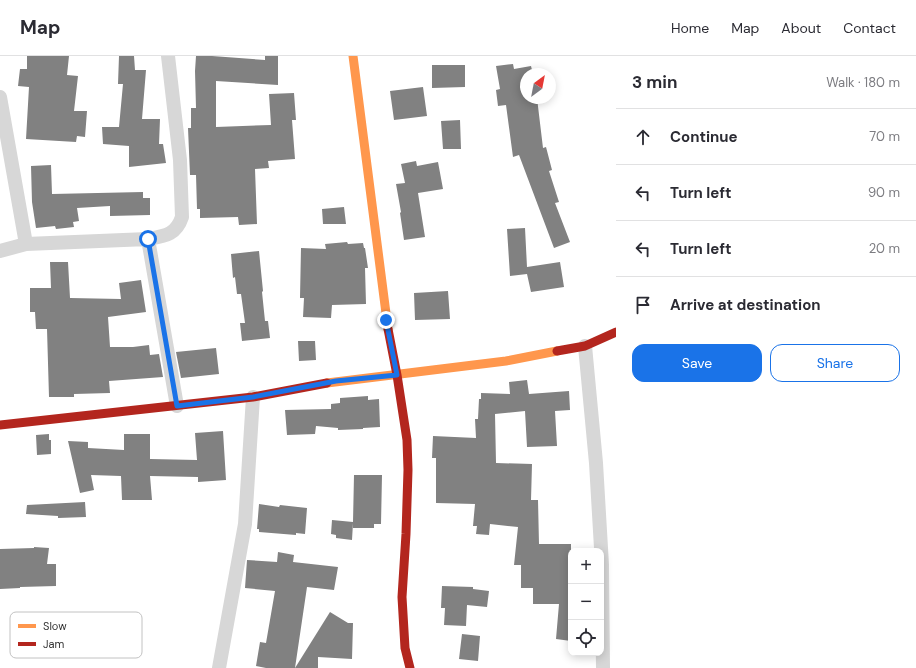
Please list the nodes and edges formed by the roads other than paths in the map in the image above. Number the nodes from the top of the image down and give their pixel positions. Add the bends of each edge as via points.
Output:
1 (168, 56) edge
2 (353, 56) edge
3 (0, 97) edge
4 (148, 239) junction
5 (26, 244) junction
6 (0, 251) edge
7 (616, 332) edge
8 (585, 346) junction
9 (397, 375) junction
10 (253, 397) junction
11 (177, 406) junction
12 (0, 425) edge
13 (220, 668) edge
14 (410, 668) edge
15 (603, 668) edge

1 - 4 street via 180,160 182,217 173,232
2 - 9 street via 386,320
3 - 5 street
4 - 5 street
4 - 11 street
5 - 6 street
7 - 8 street
8 - 9 street via 506,361
8 - 15 street via 602,565
9 - 10 street via 336,381
9 - 14 street via 407,440 402,597 405,648
10 - 11 street
10 - 13 street via 245,524
11 - 12 street

